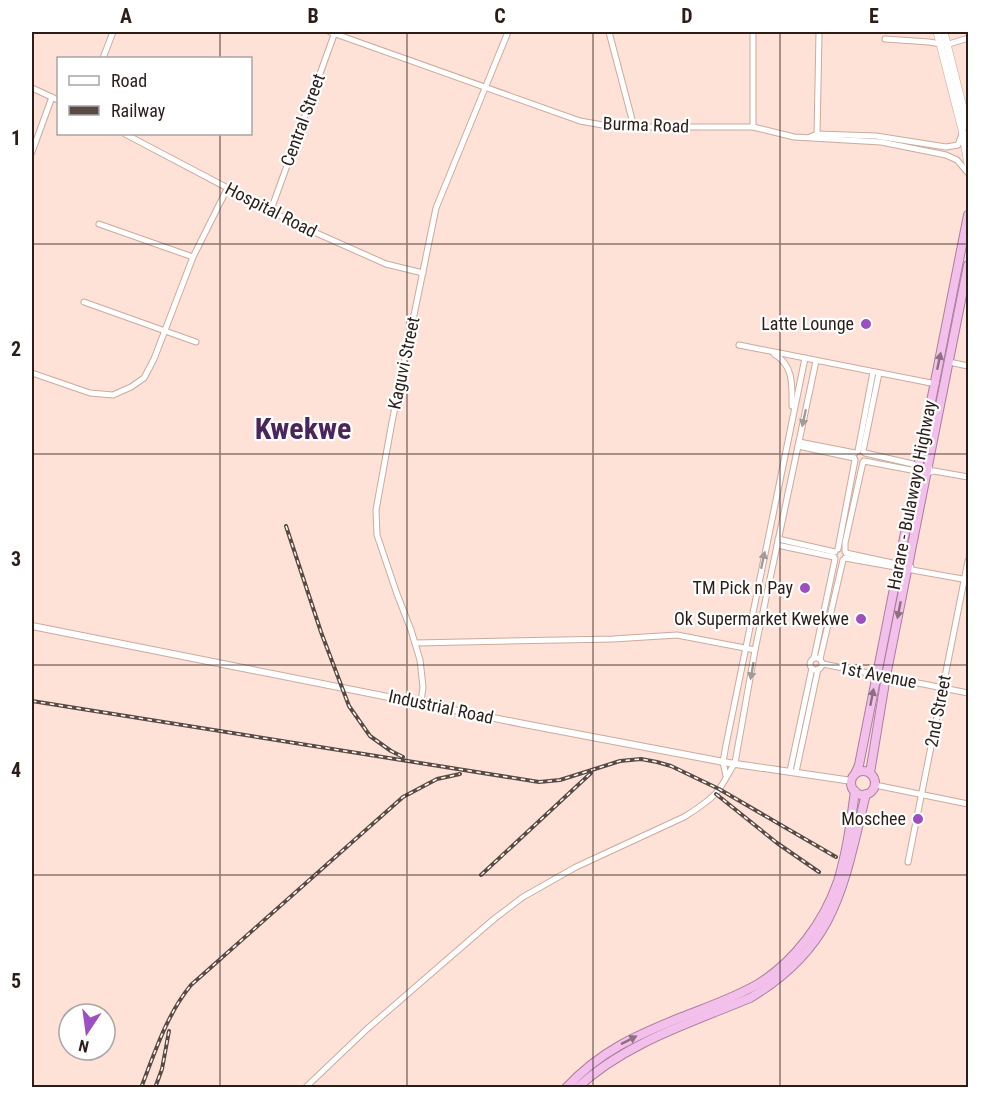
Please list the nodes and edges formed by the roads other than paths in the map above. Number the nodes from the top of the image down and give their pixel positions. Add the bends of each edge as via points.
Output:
1 (112, 32) edge
2 (333, 32) edge
3 (508, 32) edge
4 (609, 32) edge
5 (753, 32) edge
6 (819, 32) edge
7 (942, 37) edge
8 (967, 38) edge
9 (885, 39) dead end
10 (103, 57) edge
11 (32, 87) edge
12 (484, 87) junction
13 (55, 98) edge
14 (634, 127) junction
15 (753, 128) junction
16 (965, 129) edge
17 (127, 135) edge
18 (817, 137) junction
19 (32, 152) edge
20 (969, 164) edge
21 (969, 173) edge
22 (227, 189) junction
23 (271, 210) junction
24 (969, 215) edge
25 (99, 224) dead end
26 (965, 248) edge
27 (193, 257) junction
28 (965, 266) edge
29 (423, 273) junction
30 (952, 295) junction
31 (962, 297) junction
32 (84, 302) dead end
33 (165, 330) junction
34 (196, 342) dead end
35 (739, 345) dead end
36 (770, 351) junction
37 (805, 358) junction
38 (816, 361) junction
39 (948, 362) junction
40 (969, 366) edge
41 (876, 373) junction
42 (32, 374) edge
43 (934, 384) junction
44 (944, 386) junction
45 (792, 420) junction
46 (924, 433) junction
47 (934, 435) junction
48 (798, 444) junction
49 (858, 454) junction
50 (864, 461) junction
51 (917, 468) junction
52 (929, 470) junction
53 (969, 477) edge
54 (778, 542) junction
55 (836, 554) junction
56 (845, 555) junction
57 (969, 561) edge
58 (905, 567) junction
59 (967, 579) edge
60 (758, 583) junction
61 (769, 585) junction
62 (32, 626) edge
63 (415, 644) junction
64 (745, 647) junction
65 (755, 650) junction
66 (819, 660) junction
67 (815, 669) junction
68 (876, 674) junction
69 (886, 676) junction
70 (943, 688) junction
71 (969, 693) edge
72 (421, 702) junction
73 (865, 734) junction
74 (875, 736) junction
75 (723, 762) junction
76 (735, 763) junction
77 (793, 772) junction
78 (870, 773) junction
79 (726, 776) junction
80 (853, 777) junction
81 (875, 785) junction
82 (855, 791) junction
83 (866, 794) junction
84 (922, 795) junction
85 (969, 804) edge
86 (854, 825) junction
87 (908, 862) dead end
88 (305, 1088) edge
89 (566, 1088) edge
90 (577, 1088) edge

1 - 10 street
2 - 12 street, Burma Road
2 - 23 street, Central Street
3 - 12 street, Kaguvi Street
4 - 14 street
5 - 15 street
6 - 18 street
7 - 8 street
7 - 9 street via 929,42
7 - 16 main road
11 - 13 street
12 - 14 street, Burma Road via 580,121
12 - 29 street, Kaguvi Street via 436,208
13 - 19 street
14 - 15 street, Burma Road
15 - 18 street, Burma Road via 794,137
16 - 18 street via 958,145 946,147 885,137
16 - 20 main road
17 - 22 street, Hospital Road
18 - 21 street via 881,142 940,153 957,160
22 - 23 street, Hospital Road
22 - 27 street
23 - 29 street, Hospital Road via 387,264
24 - 26 highway, Harare - Bulawayo Highway
25 - 27 street
26 - 28 highway, Harare - Bulawayo Highway
27 - 33 street
28 - 30 highway, Harare - Bulawayo Highway
28 - 31 highway, Harare - Bulawayo Highway
29 - 63 street, Kaguvi Street via 376,521 377,535
30 - 31 highway
43 -> 30 highway, Harare - Bulawayo Highway
31 - 39 highway, Harare - Bulawayo Highway
32 - 33 street
33 - 34 street
33 - 42 street via 144,378 113,395 90,393
35 - 36 street
36 - 37 street
36 - 45 street via 789,367
37 - 38 street
37 - 45 street
38 - 41 street
38 -> 48 street
39 - 40 street
39 - 44 highway, Harare - Bulawayo Highway
41 - 43 street
41 - 49 street
43 - 44 street
43 - 46 highway, Harare - Bulawayo Highway
44 - 47 highway, Harare - Bulawayo Highway
60 -> 45 street
46 - 47 highway
46 - 51 highway, Harare - Bulawayo Highway
47 - 52 highway, Harare - Bulawayo Highway
48 - 49 street
48 - 54 street
49 - 50 street
49 - 51 street
49 - 55 street
50 - 51 street
50 - 56 street
51 - 52 street
51 - 58 highway, Harare - Bulawayo Highway
52 - 53 street
52 - 58 highway, Harare - Bulawayo Highway
54 - 55 street
54 - 61 street
55 - 56 street
55 - 56 street
55 - 66 street
56 - 58 street
56 - 66 street
57 - 59 street, 2nd Street
58 - 59 street
58 - 68 highway, Harare - Bulawayo Highway
58 -> 69 highway, Harare - Bulawayo Highway
59 - 70 street, 2nd Street
60 - 61 street
60 - 64 street
61 - 65 street
62 - 72 street, Industrial Road
63 - 64 street via 677,635
63 - 72 street, Kaguvi Street via 422,675
64 - 65 street
64 - 75 street
65 -> 76 street
66 - 67 street
66 - 67 street via 811,662
66 - 68 street, 1st Avenue
67 - 77 street
68 - 69 street, 1st Avenue
73 -> 68 highway, Harare - Bulawayo Highway
69 - 70 street, 1st Avenue
69 - 74 highway, Harare - Bulawayo Highway
70 - 71 street, 1st Avenue
70 - 84 street, 2nd Street
72 - 75 street, Industrial Road
73 - 74 highway
73 - 80 highway, Harare - Bulawayo Highway
74 - 78 highway, Harare - Bulawayo Highway
75 - 76 street, Industrial Road
75 - 79 street
76 - 77 street, Industrial Road
76 - 79 street
77 - 80 street, Industrial Road
78 - 80 highway via 862,771
78 - 81 highway
79 - 88 street via 715,795 700,808 523,897 367,1029
80 - 82 highway
81 - 83 highway
81 - 84 street
82 - 83 highway
82 - 86 highway
83 - 86 highway
84 - 85 street
84 - 87 street, 2nd Street
89 -> 86 highway via 608,1051 759,983 796,952 832,896
86 - 90 highway via 844,885 836,906 826,925 789,970 750,998 624,1052

